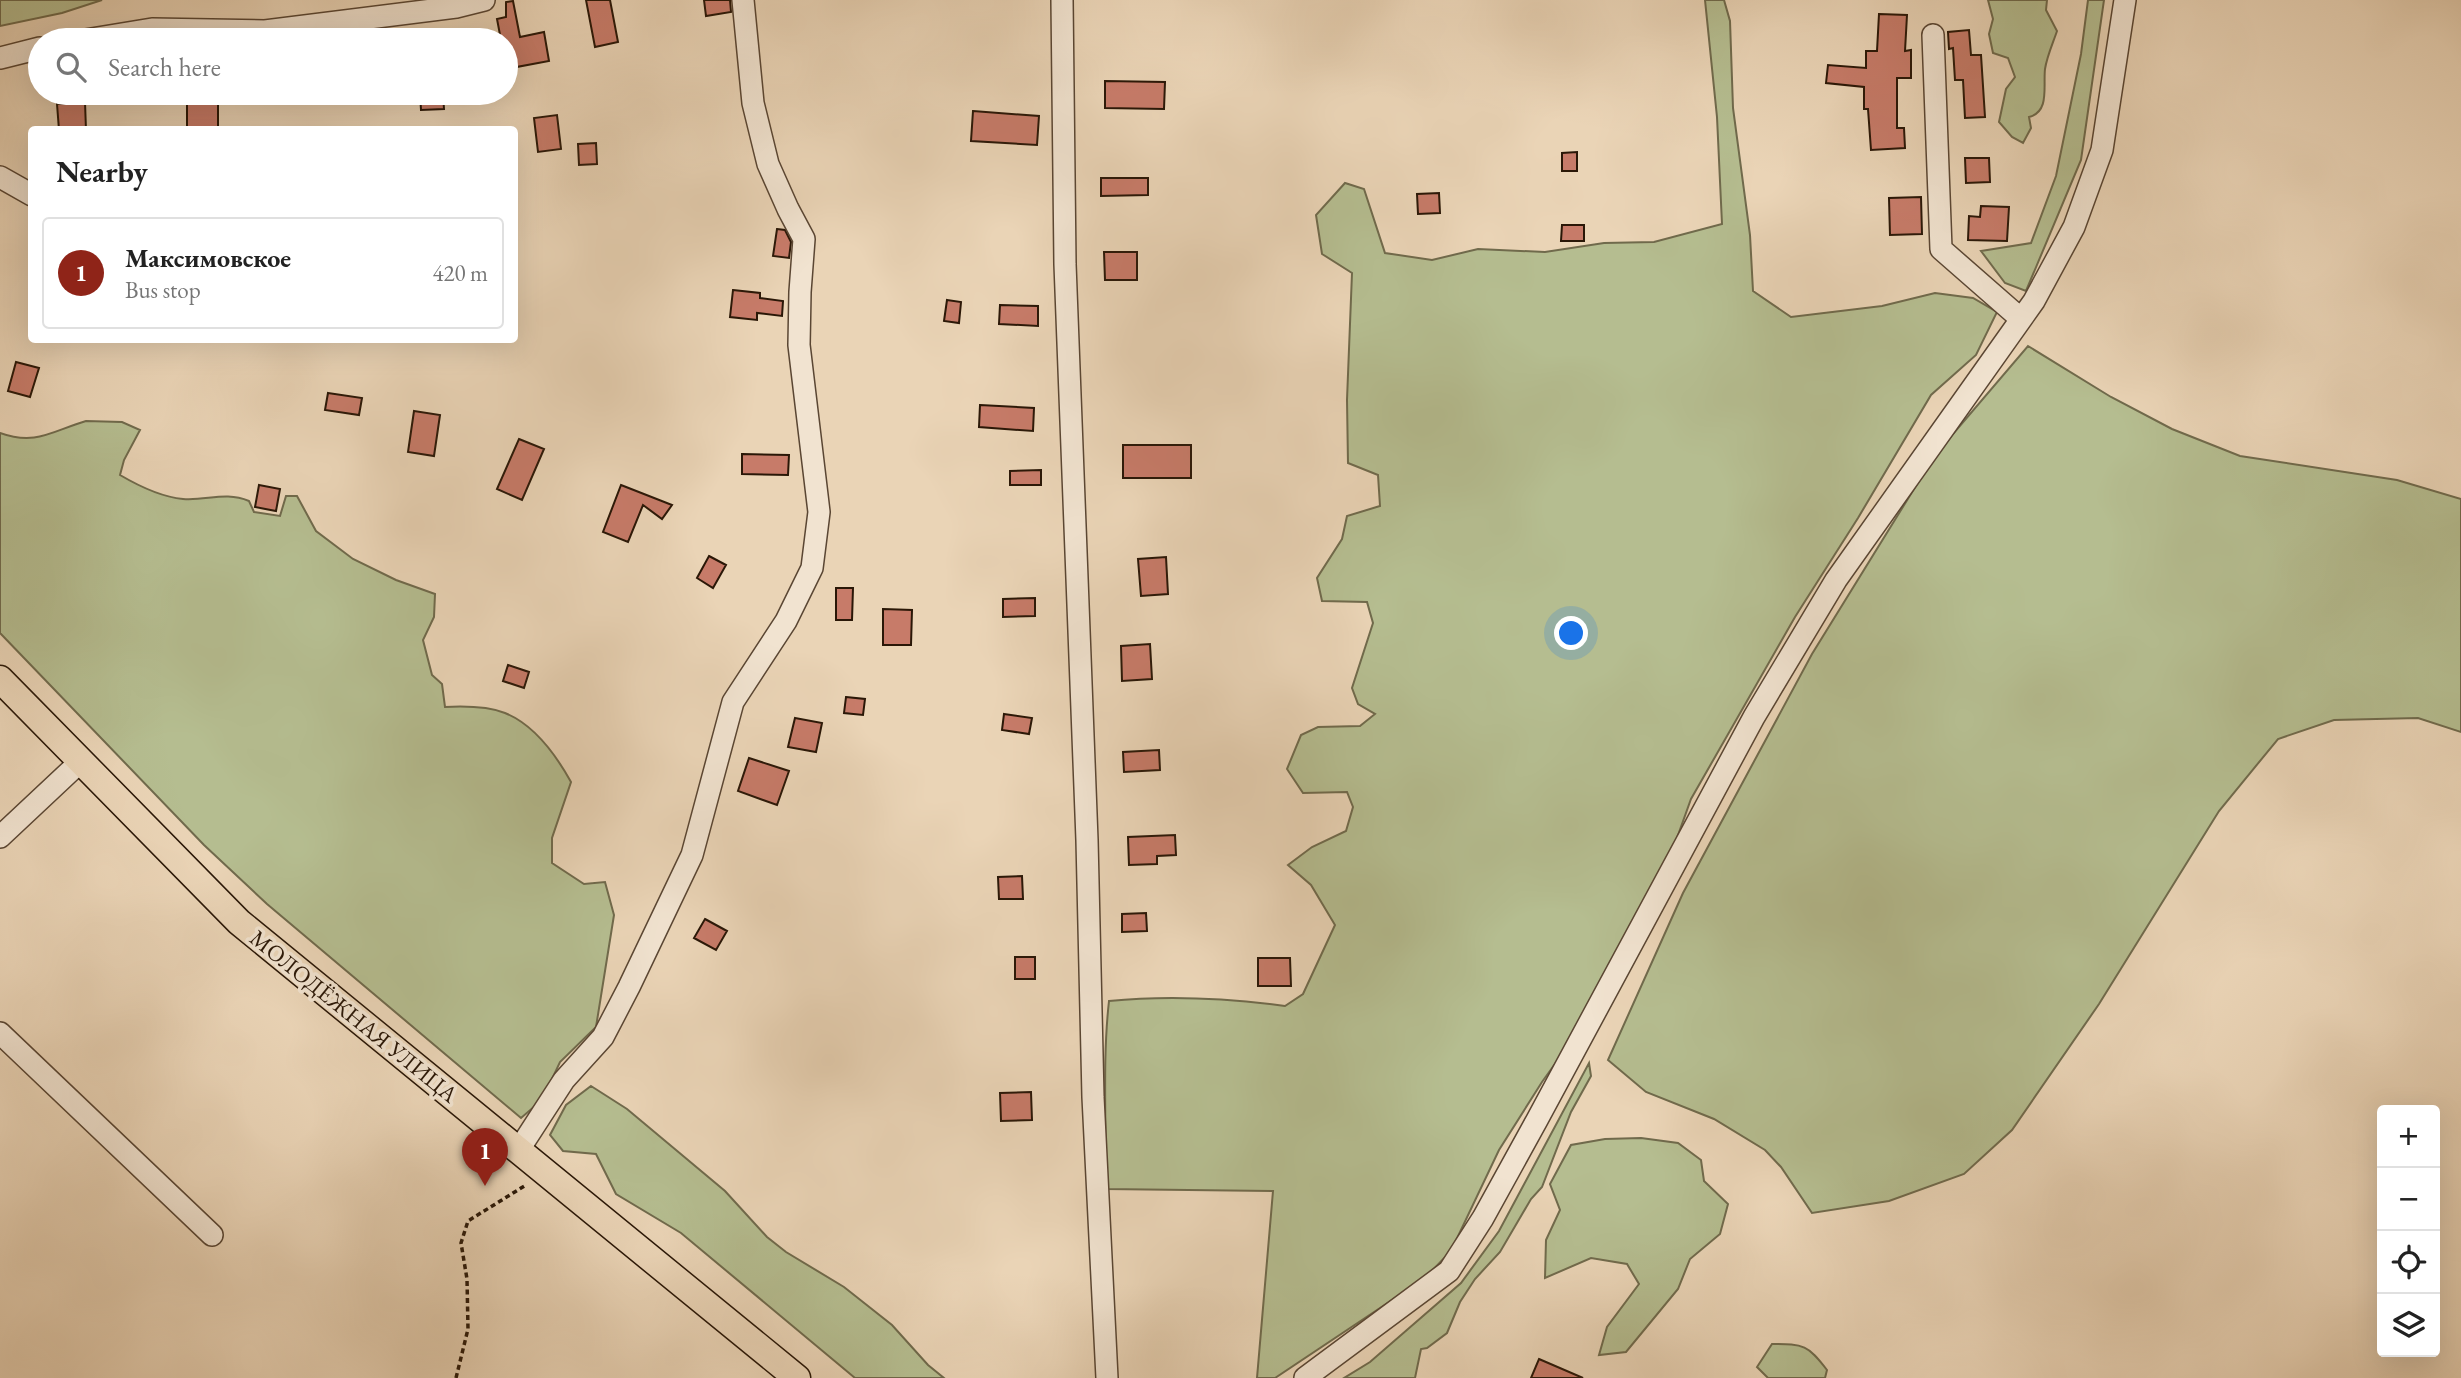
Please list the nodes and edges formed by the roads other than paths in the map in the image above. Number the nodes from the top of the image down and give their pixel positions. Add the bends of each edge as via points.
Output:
1 (484, 0) edge
2 (743, 0) edge
3 (1062, 0) edge
4 (2125, 0) edge
5 (289, 28) edge
6 (1933, 35) dead end
7 (28, 51) edge
8 (0, 58) edge
9 (0, 177) edge
10 (28, 193) edge
11 (2021, 319) junction
12 (0, 679) edge
13 (81, 761) junction
14 (0, 837) edge
15 (0, 1033) edge
16 (518, 1152) junction
17 (212, 1236) dead end
18 (797, 1378) edge
19 (1107, 1378) edge
20 (1305, 1378) edge

1 - 5 street
2 - 16 street via 753,103 768,164 804,239 799,345 819,512 812,568 786,621 733,702 692,855 629,987 603,1037 564,1080
3 - 19 street via 1065,264
4 - 11 street via 2102,150 2074,227
6 - 11 street via 1941,249
7 - 8 street
9 - 10 street
11 - 20 street via 1836,580 1754,717 1497,1193 1449,1271
12 - 13 main road, МОЛОДЁЖНАЯ УЛИЦА
13 - 14 street
13 - 16 main road, МОЛОДЁЖНАЯ УЛИЦА via 239,922
15 - 17 street
16 - 18 main road, МОЛОДЁЖНАЯ УЛИЦА

